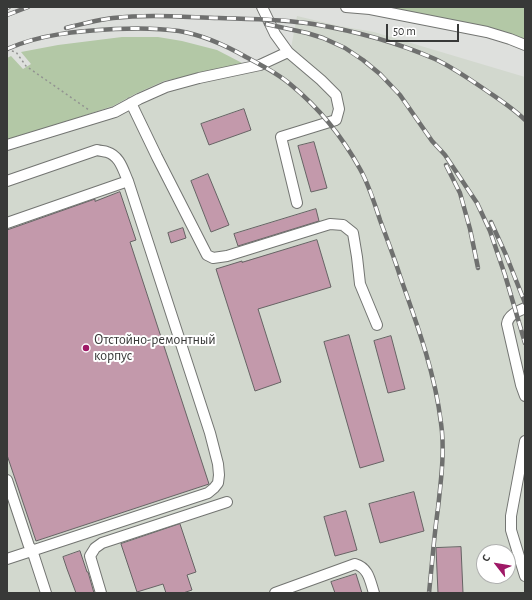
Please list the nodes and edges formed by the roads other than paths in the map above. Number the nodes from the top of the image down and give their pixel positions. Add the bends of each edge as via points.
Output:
1 (262, 7) edge
2 (346, 7) edge
3 (525, 46) edge
4 (288, 52) junction
5 (131, 103) junction
6 (7, 145) edge
7 (7, 181) edge
8 (128, 181) junction
9 (297, 203) dead end
10 (7, 223) edge
11 (525, 308) edge
12 (377, 325) dead end
13 (525, 396) edge
14 (525, 441) edge
15 (7, 480) edge
16 (227, 502) dead end
17 (32, 550) junction
18 (7, 559) edge
19 (525, 576) edge
20 (46, 593) edge
21 (102, 593) edge
22 (275, 593) edge
23 (374, 593) edge

1 - 4 street via 275,34
2 - 3 street via 370,9 487,32
4 - 5 street via 260,65 166,87
4 - 9 street via 336,95 339,109 336,120 281,137
5 - 6 street via 115,112
5 - 12 street via 207,255 213,258 227,256 330,224 343,225 354,233 360,284
7 - 8 street via 97,150 114,156 121,164
8 - 10 street
8 - 17 street via 210,433 218,464 218,483 208,493
11 - 13 street via 510,317 507,324
14 - 19 street via 511,516 511,530
15 - 17 street
16 - 21 street via 120,536 95,548 90,556
17 - 18 street
17 - 20 street
22 - 23 street via 355,564 366,570

